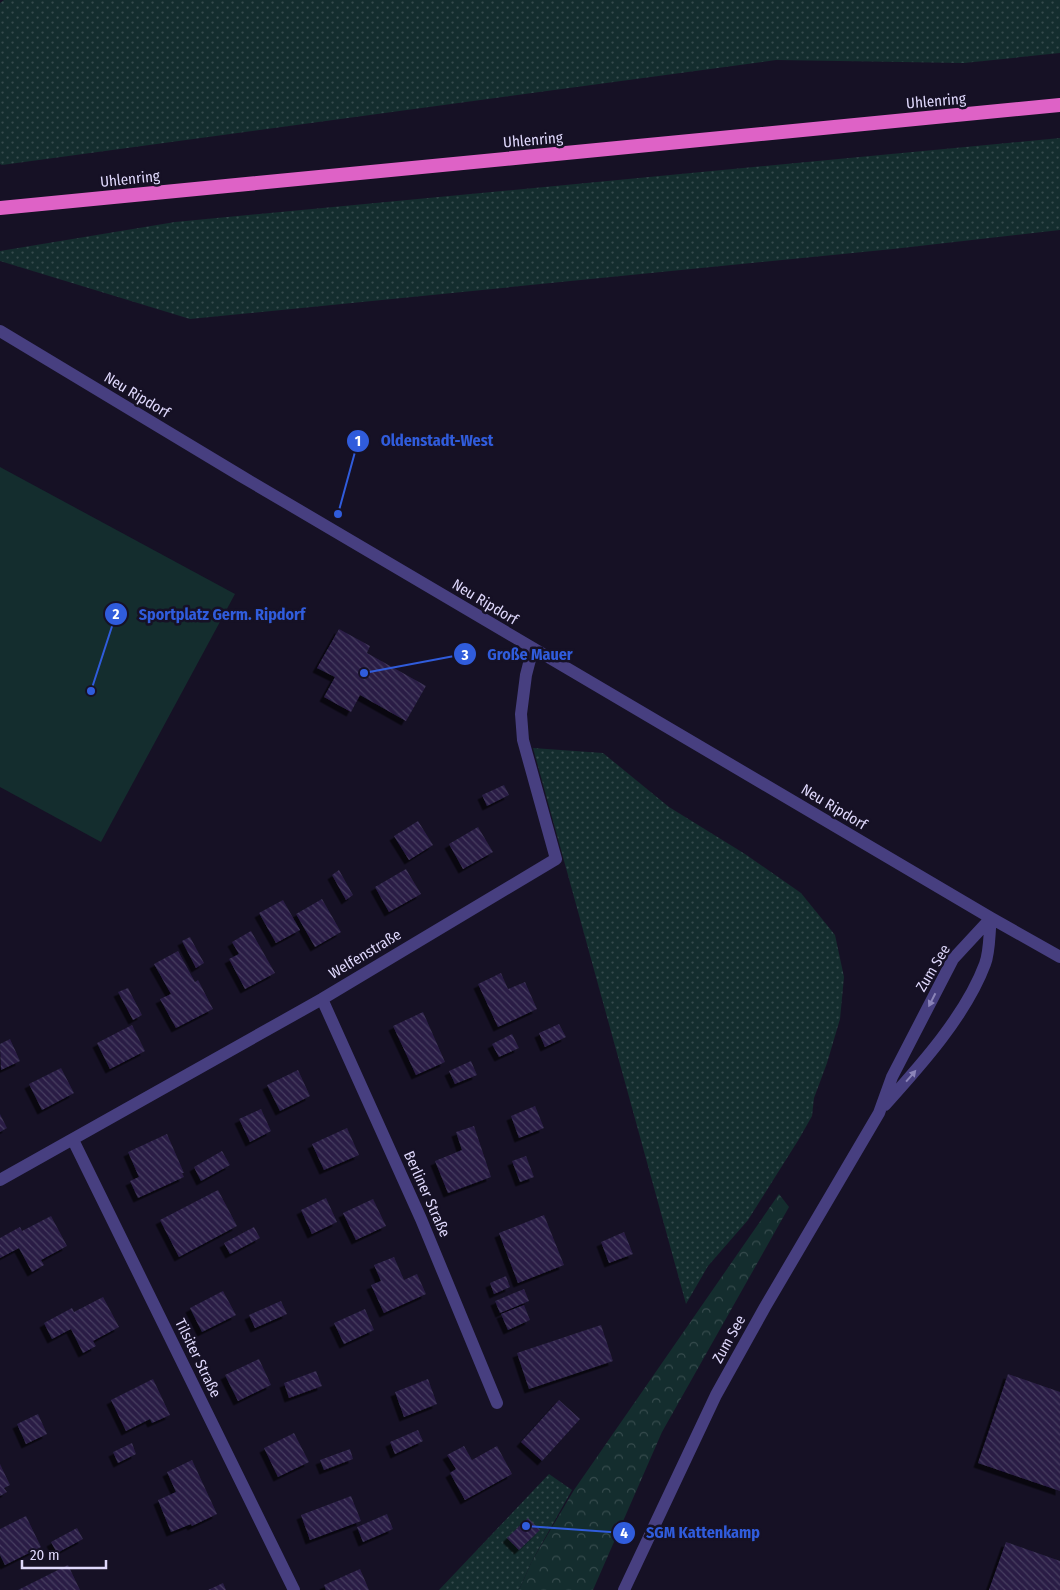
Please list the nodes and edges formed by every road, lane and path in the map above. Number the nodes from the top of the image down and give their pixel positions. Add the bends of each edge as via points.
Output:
1 (1060, 106) edge
2 (5, 207) edge
3 (0, 331) edge
4 (533, 648) junction
5 (991, 918) junction
6 (1060, 957) edge
7 (322, 999) junction
8 (879, 1113) junction
9 (73, 1140) junction
10 (0, 1180) edge
11 (497, 1403) dead end
12 (294, 1590) edge
13 (624, 1590) edge

1 - 2 highway, Uhlenring
3 - 4 street, Neu Ripdorf
4 - 5 street, Neu Ripdorf
4 - 7 street, Welfenstraße via 521,714 523,740 556,859
5 - 6 street, Neu Ripdorf
5 -> 8 street, Zum See via 953,959 892,1077
8 -> 5 street, Zum See via 966,1004 986,962
7 - 9 street, Welfenstraße
7 - 11 street, Berliner Straße via 421,1219
8 - 13 street, Zum See via 716,1395
9 - 10 street, Welfenstraße
9 - 12 street, Tilsiter Straße

